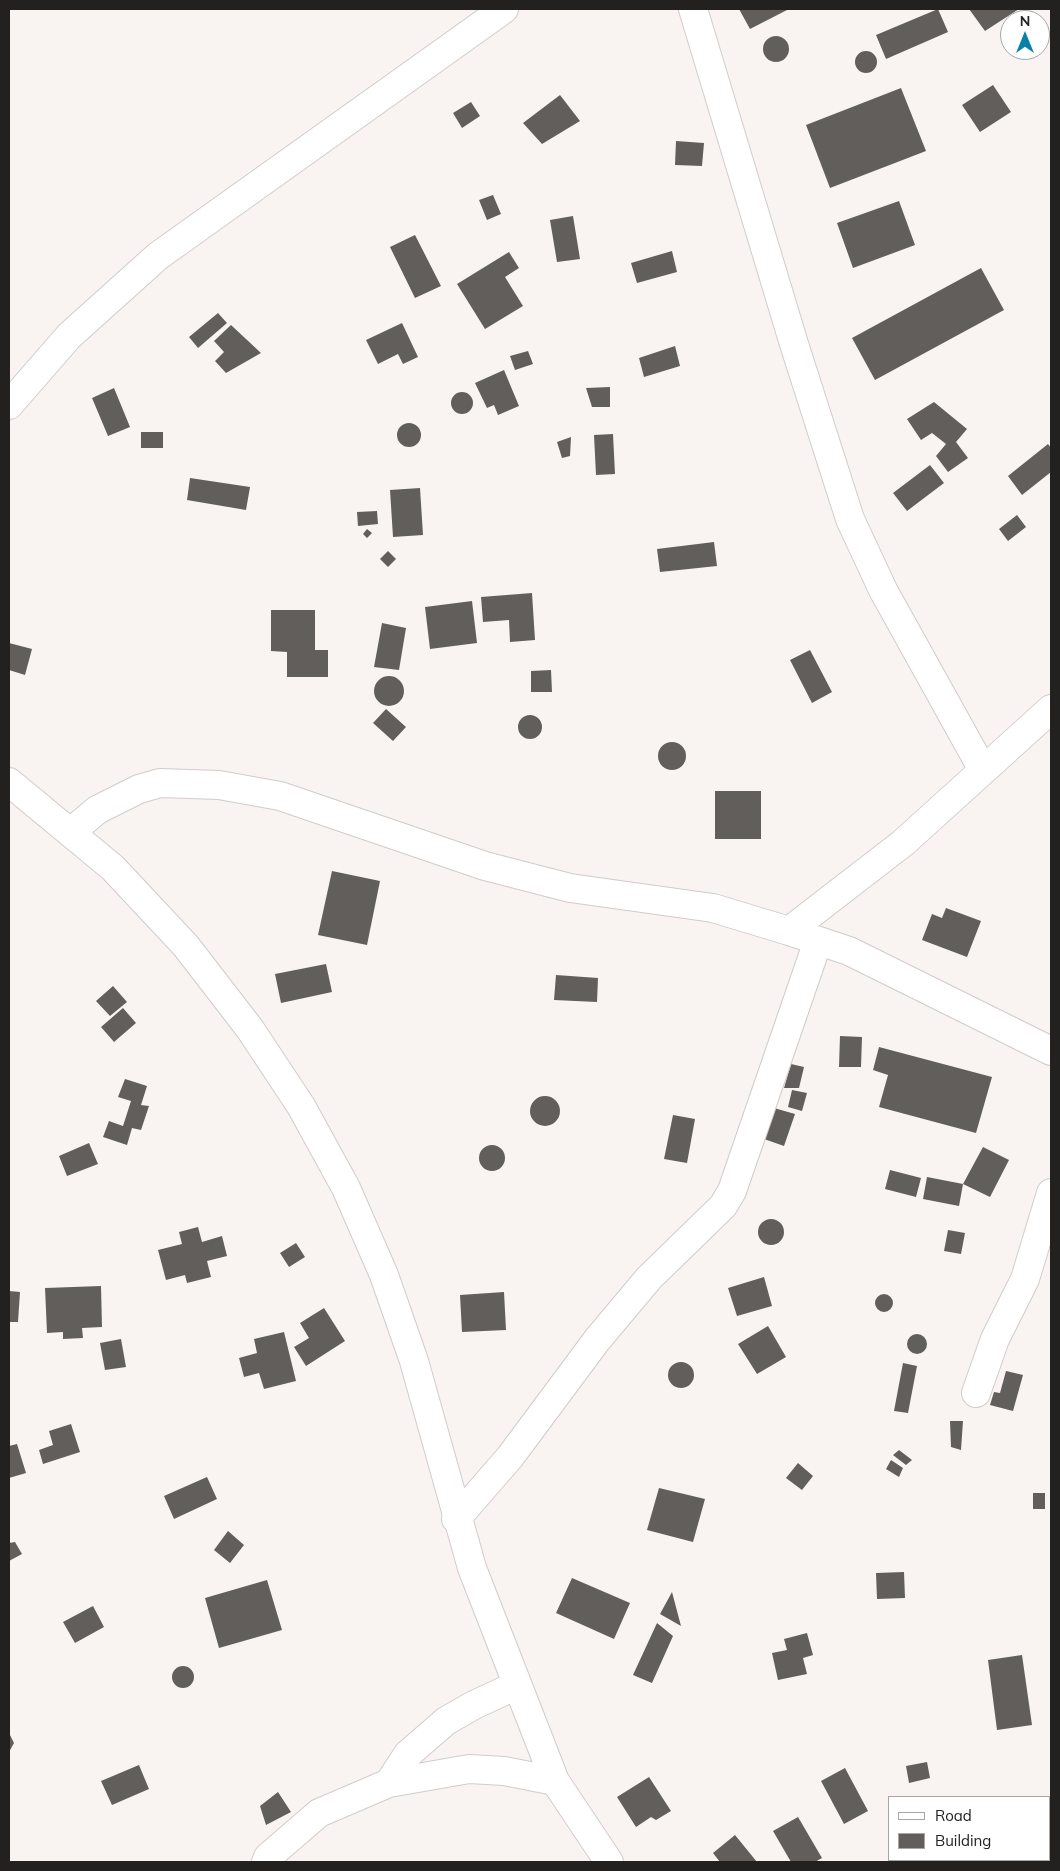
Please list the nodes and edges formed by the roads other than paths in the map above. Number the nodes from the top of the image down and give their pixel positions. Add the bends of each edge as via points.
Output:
1 (504, 9) edge
2 (693, 9) edge
3 (9, 406) edge
4 (1051, 709) edge
5 (983, 770) junction
6 (9, 782) edge
7 (71, 832) junction
8 (789, 931) junction
9 (818, 941) junction
10 (1051, 1051) edge
11 (1051, 1193) edge
12 (976, 1393) dead end
13 (456, 1518) junction
14 (517, 1685) junction
15 (555, 1781) junction
16 (389, 1783) junction
17 (266, 1862) edge
18 (609, 1862) edge

1 - 3 street via 158,256 69,336
2 - 5 street via 850,519 883,590
4 - 5 street
5 - 8 street via 902,843
6 - 7 street
7 - 8 street via 97,810 139,789 160,783 219,785 280,796 485,866 570,888 713,908
7 - 13 street via 113,868 186,946 250,1029 301,1106 346,1188 384,1275 414,1361
8 - 9 street
9 - 10 street via 849,951
9 - 13 street via 732,1191 723,1206 649,1278 597,1340 510,1457
11 - 12 street via 1025,1279 996,1339
13 - 14 street
14 - 15 street
14 - 16 street via 446,1721 408,1754
15 - 16 street via 504,1771 469,1769
15 - 18 street
16 - 17 street via 319,1813

